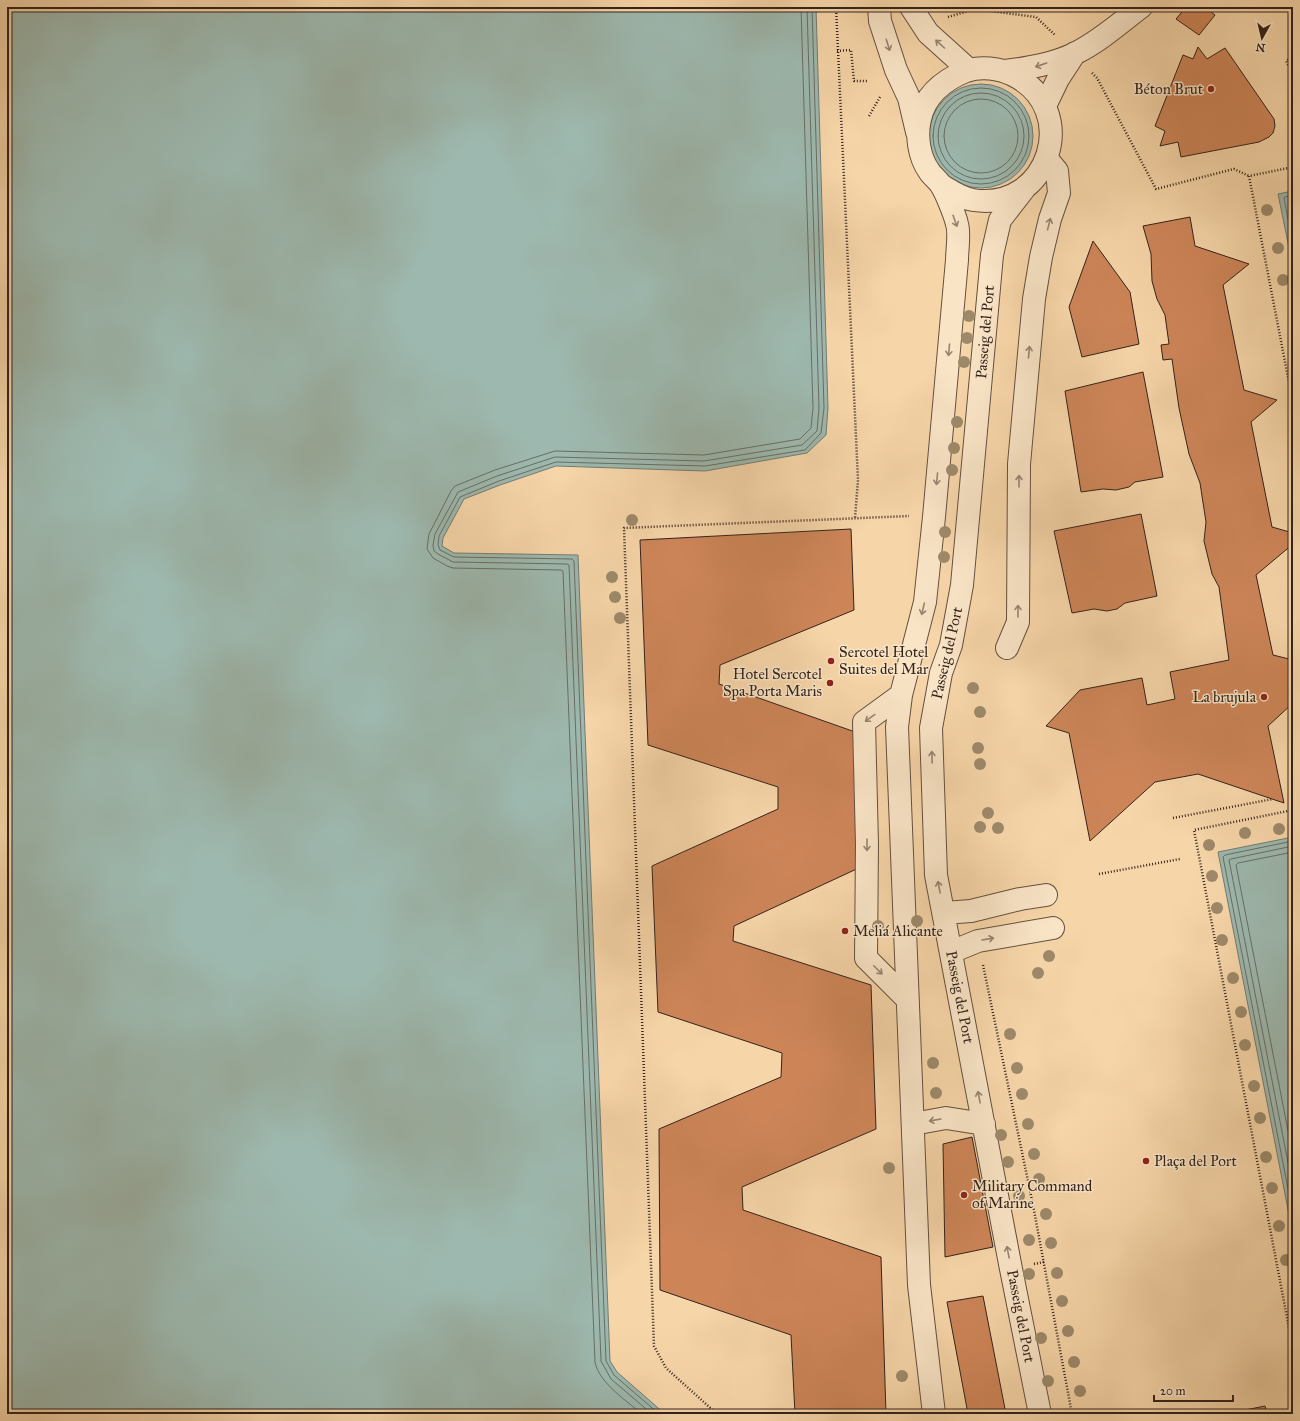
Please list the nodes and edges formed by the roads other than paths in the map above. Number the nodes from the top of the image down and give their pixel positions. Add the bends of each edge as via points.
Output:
1 (879, 7) edge
2 (911, 7) edge
3 (1141, 7) edge
4 (1075, 53) junction
5 (969, 70) junction
6 (1005, 71) junction
7 (1045, 106) junction
8 (918, 136) junction
9 (1047, 160) junction
10 (941, 185) junction
11 (1025, 188) junction
12 (1007, 648) dead end
13 (901, 696) junction
14 (1046, 895) dead end
15 (944, 913) junction
16 (1054, 928) dead end
17 (951, 952) junction
18 (907, 999) junction
19 (913, 1124) junction
20 (984, 1124) junction
21 (934, 1414) edge
22 (1040, 1414) edge

1 -> 8 lane via 880,21 896,70 909,98
5 -> 2 lane via 928,33
3 - 4 lane via 1096,42
4 -> 6 lane via 1034,67
4 - 7 lane
5 - 6 lane via 987,68
5 - 8 lane via 942,84 926,102 920,118
6 - 7 lane via 1022,79 1035,91
7 - 9 lane via 1050,123 1051,142
8 - 10 lane via 921,154 929,171
9 - 11 lane via 1038,175
12 -> 9 lane via 1018,622 1019,464 1034,299 1048,226 1058,193 1057,171
10 - 11 lane via 973,200 991,201
10 -> 13 lane via 958,225 957,260 925,602
15 -> 11 lane, Passeig del Port via 936,875 931,728 940,673 951,645 962,586 992,255 1000,220
13 - 18 lane via 897,726
13 -> 18 lane via 864,722 866,958
14 - 15 lane via 971,911
15 - 17 lane, Passeig del Port
17 -> 16 lane via 978,941
20 -> 17 lane, Passeig del Port
18 - 19 lane
20 -> 19 lane via 946,1118
19 - 21 lane via 919,1285
22 -> 20 lane, Passeig del Port

